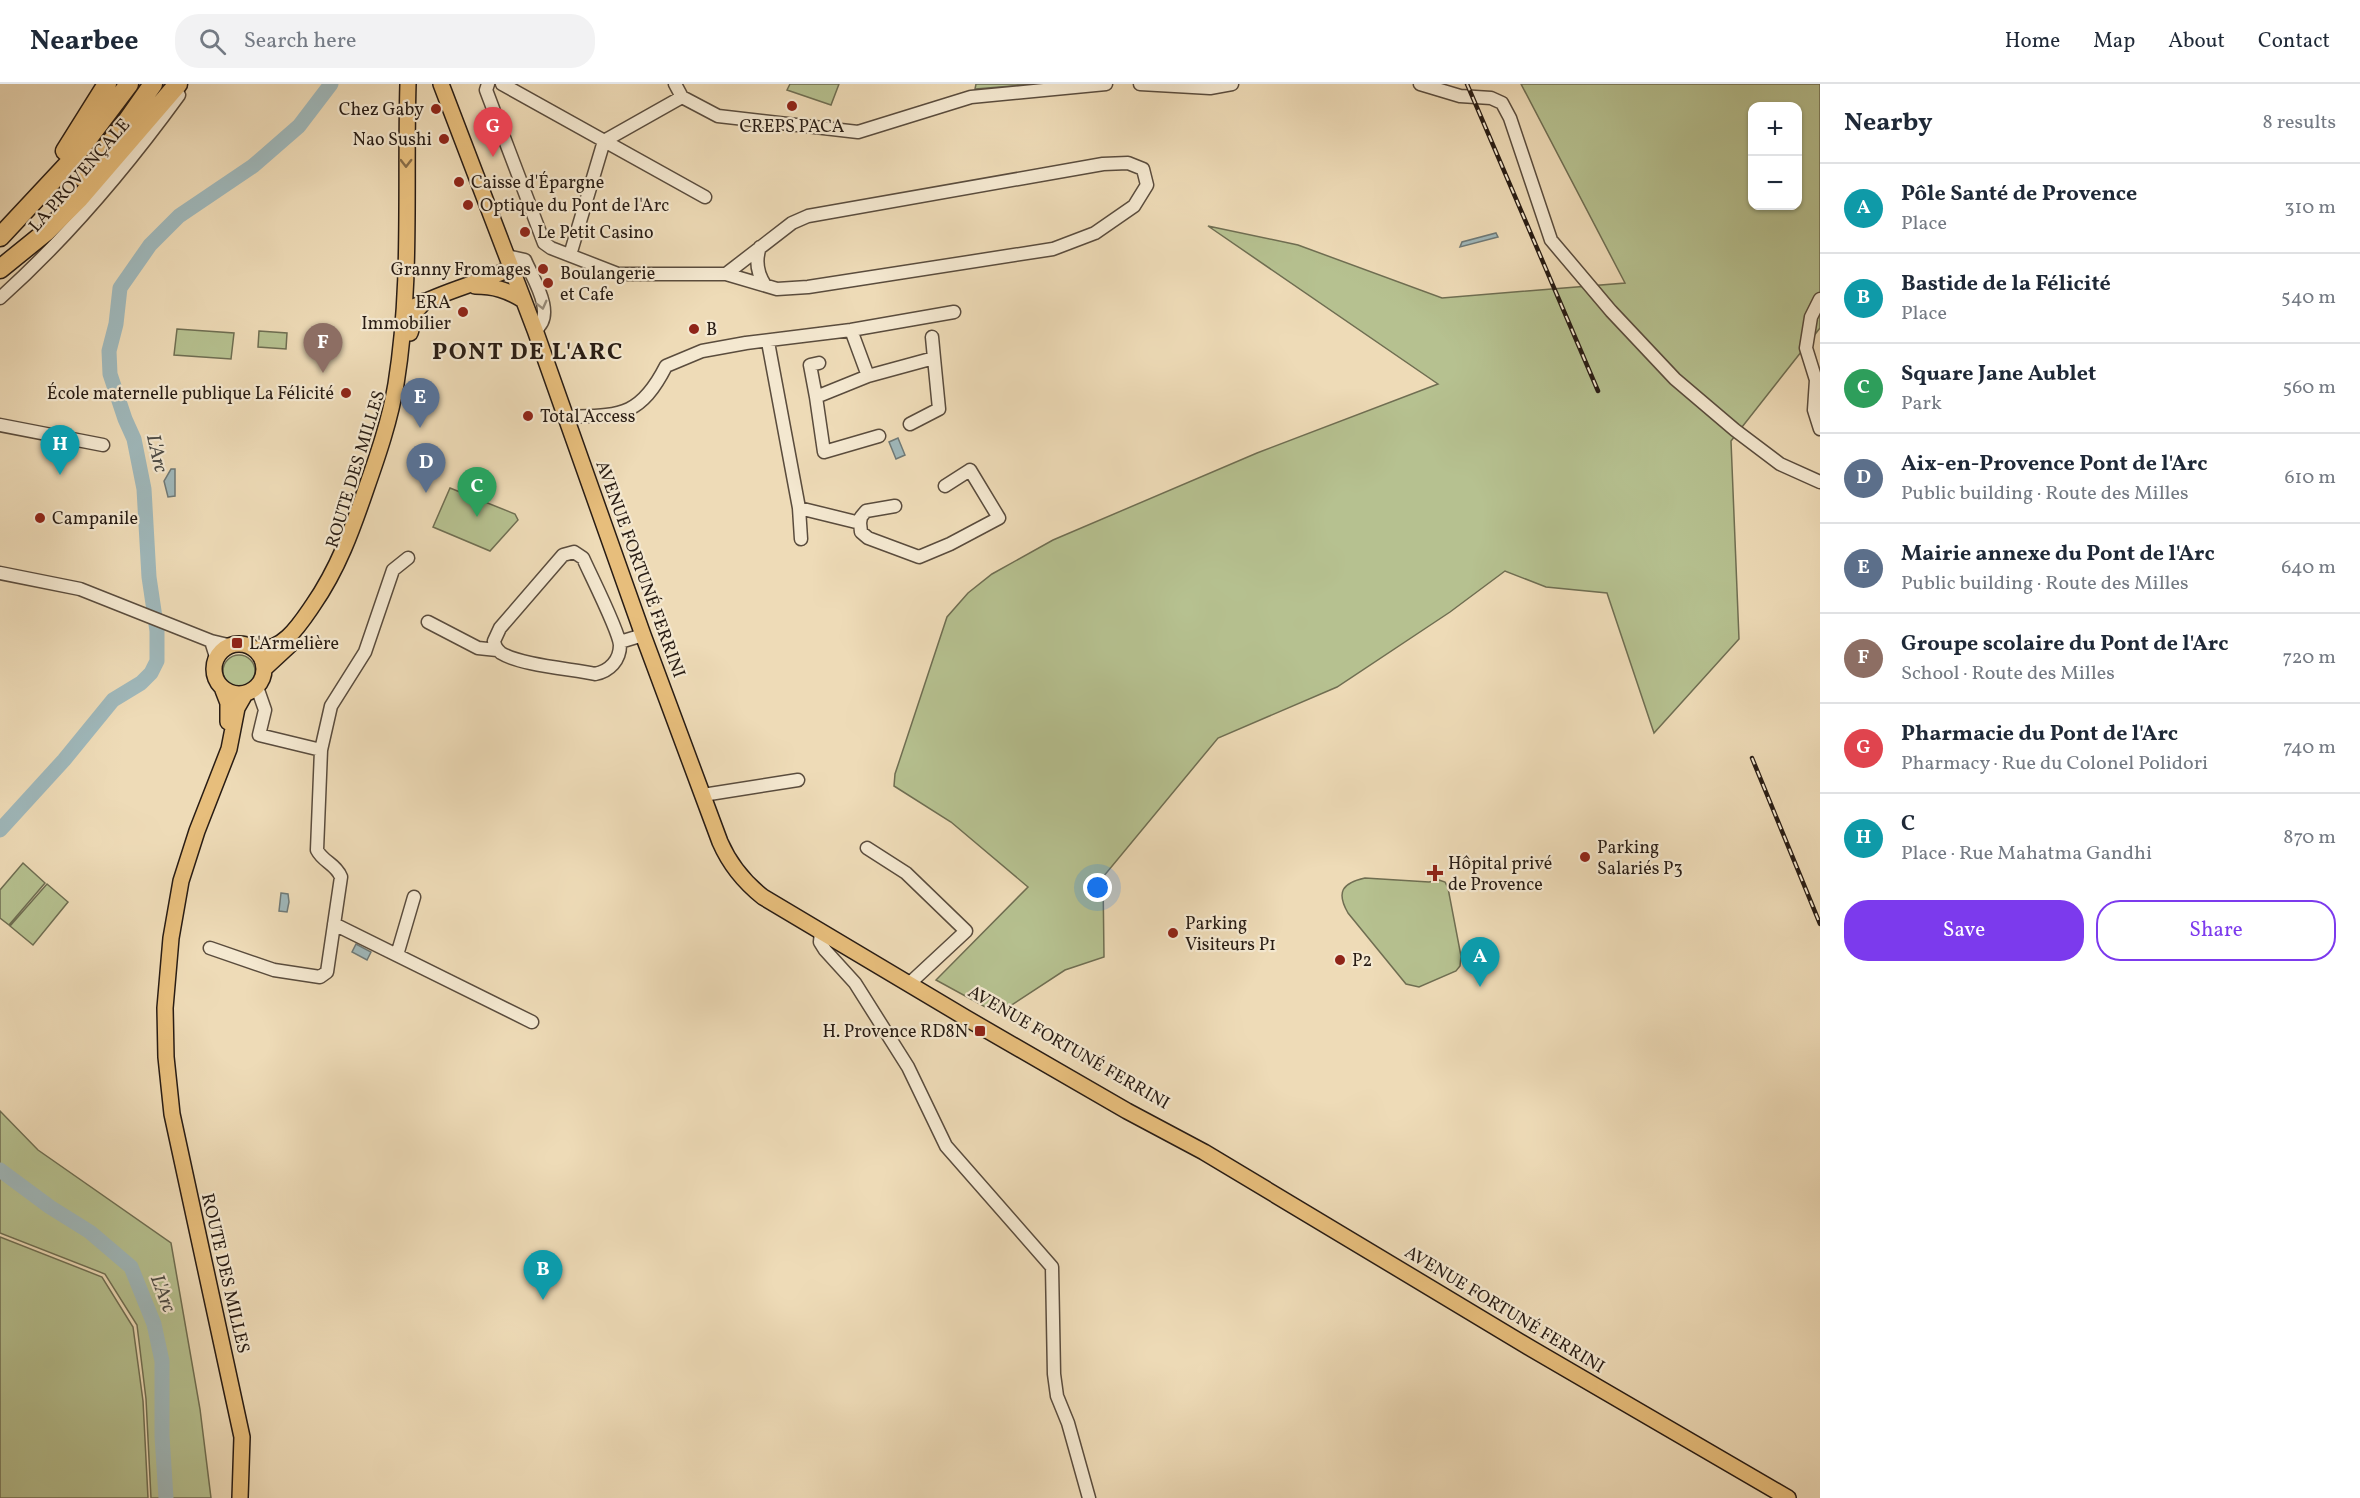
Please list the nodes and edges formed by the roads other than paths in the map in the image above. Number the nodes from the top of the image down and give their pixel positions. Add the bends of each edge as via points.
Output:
1 (107, 84) edge
2 (129, 84) edge
3 (153, 84) edge
4 (178, 84) edge
5 (186, 84) edge
6 (408, 84) edge
7 (441, 84) edge
8 (488, 84) edge
9 (502, 84) edge
10 (675, 84) edge
11 (1106, 84) edge
12 (1140, 84) edge
13 (1232, 84) edge
14 (1420, 84) edge
15 (682, 97) junction
16 (603, 141) junction
17 (705, 196) dead end
18 (0, 225) edge
19 (0, 237) edge
20 (760, 247) junction
21 (570, 255) junction
22 (0, 262) edge
23 (509, 262) junction
24 (0, 269) edge
25 (406, 274) junction
26 (726, 274) junction
27 (765, 285) junction
28 (467, 286) junction
29 (0, 298) edge
30 (430, 298) junction
31 (1820, 299) edge
32 (523, 300) junction
33 (954, 312) dead end
34 (407, 322) junction
35 (535, 330) junction
36 (851, 330) junction
37 (932, 337) dead end
38 (768, 342) junction
39 (934, 358) junction
40 (819, 363) dead end
41 (868, 376) junction
42 (816, 396) junction
43 (565, 417) junction
44 (910, 424) dead end
45 (0, 425) edge
46 (1820, 429) edge
47 (879, 436) dead end
48 (103, 445) dead end
49 (1820, 482) edge
50 (945, 486) dead end
51 (895, 506) dead end
52 (799, 508) junction
53 (361, 516) junction
54 (860, 523) junction
55 (801, 539) dead end
56 (408, 558) dead end
57 (0, 573) edge
58 (428, 622) dead end
59 (643, 635) junction
60 (207, 639) junction
61 (620, 642) junction
62 (228, 645) junction
63 (256, 650) junction
64 (497, 650) junction
65 (216, 657) junction
66 (264, 669) junction
67 (223, 690) junction
68 (253, 691) junction
69 (245, 735) dead end
70 (259, 735) junction
71 (321, 750) junction
72 (798, 780) dead end
73 (703, 795) junction
74 (867, 848) dead end
75 (414, 897) dead end
76 (334, 924) junction
77 (821, 931) junction
78 (210, 948) dead end
79 (397, 956) junction
80 (910, 983) junction
81 (532, 1023) dead end
82 (166, 1058) junction
83 (240, 1498) edge
84 (1089, 1498) edge
85 (1788, 1498) edge

1 - 18 highway via 64,152
2 - 19 highway, LA PROVENÇALE via 71,161
3 - 22 highway, LA PROVENÇALE via 69,193
4 - 24 highway via 79,199
5 - 29 street via 140,148 63,237
6 -> 25 main road, ROUTE DES MILLES
7 - 23 main road, AVENUE FORTUNÉ FERRINI
8 - 21 street via 488,94 544,243
9 - 16 street
10 - 15 street
11 - 15 street via 971,97 858,132 718,116
12 - 13 street via 1210,88
14 - 49 street via 1502,103 1551,240 1675,379 1780,464
15 - 16 street
16 - 17 street
16 - 21 street
20 - 26 street
20 - 27 street via 756,258
20 - 27 street via 808,216 1103,164 1128,163 1143,169 1147,185 1134,206 1095,233 1053,249 808,287 777,289
21 - 26 street via 618,274
23 - 28 main road via 488,280
23 - 32 main road, AVENUE FORTUNÉ FERRINI
23 -> 35 street via 525,260 542,300 545,315
25 - 30 main road via 412,288
25 - 34 main road, ROUTE DES MILLES
26 - 27 street
28 - 30 main road
28 - 32 main road via 495,287
30 - 34 main road via 414,307
31 - 46 street via 1811,317 1806,348 1816,380 1814,410
32 - 35 main road, AVENUE FORTUNÉ FERRINI
33 - 36 street
34 - 53 main road, ROUTE DES MILLES via 401,385 389,437
35 - 43 main road, AVENUE FORTUNÉ FERRINI
36 - 38 street
36 - 41 street
37 - 39 street
38 - 43 street via 702,351 666,366 657,384 634,407 612,416
38 - 52 street
39 - 41 street
39 - 44 street via 939,410
40 - 42 street via 810,365
41 - 42 street
42 - 47 street via 824,452
43 - 59 main road, AVENUE FORTUNÉ FERRINI
45 - 48 street
50 - 54 street via 970,470 999,518 919,557 868,538 861,532
51 - 54 street via 866,511
52 - 54 street
52 - 55 street
53 - 63 main road, ROUTE DES MILLES via 336,568 297,629 265,651
53 - 66 main road, ROUTE DES MILLES via 344,571 302,634
56 - 71 street via 393,570 365,652 331,706
57 - 60 street via 80,589
58 - 64 street via 478,648
59 - 61 street
59 - 73 main road, AVENUE FORTUNÉ FERRINI
60 - 62 street
60 - 65 street
61 - 64 street via 618,658 606,672 595,674 531,662
61 - 64 street via 583,558 574,552 563,555 500,628 494,641
62 - 63 main road via 237,643
62 - 65 main road
63 - 66 main road
65 - 67 main road via 214,674
66 - 68 main road
67 - 68 main road via 234,694
67 - 82 main road, ROUTE DES MILLES via 228,703 227,731 181,851 163,923 158,1016
68 - 70 street via 265,710
68 - 82 main road, ROUTE DES MILLES via 237,708 229,749 196,831 182,881 168,965
69 - 70 street
70 - 71 street
71 - 76 street via 318,850 341,877
72 - 73 street
73 - 77 main road, AVENUE FORTUNÉ FERRINI via 726,855 740,876 763,897
74 - 80 street via 906,873 966,931
75 - 79 street
76 - 78 street via 327,972 320,977 274,970
76 - 79 street
77 - 80 main road, AVENUE FORTUNÉ FERRINI
77 - 84 street via 820,942 825,950 855,983 908,1067 946,1146 1052,1267 1057,1396
79 - 81 street
80 - 85 main road, AVENUE FORTUNÉ FERRINI via 985,1018 1131,1102 1204,1152
82 - 83 main road, ROUTE DES MILLES via 172,1114 242,1437

